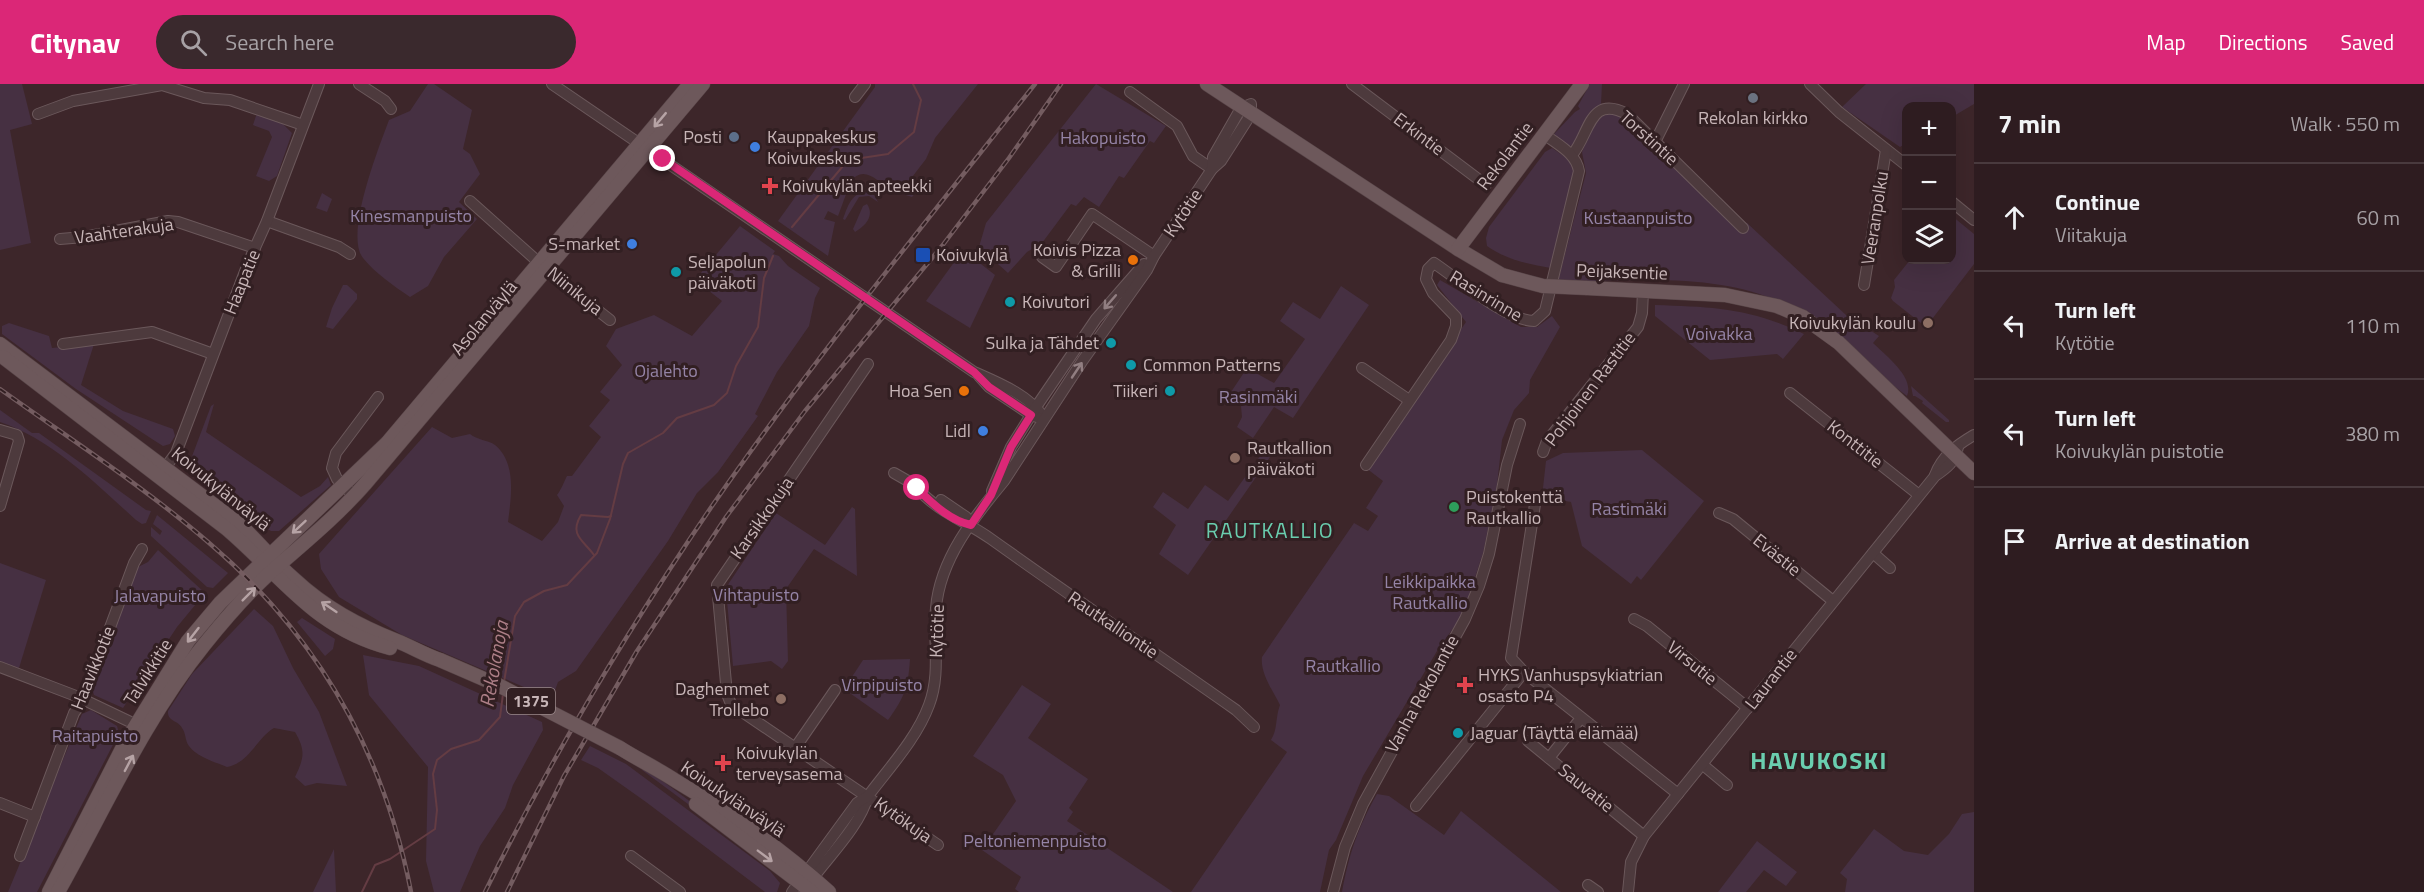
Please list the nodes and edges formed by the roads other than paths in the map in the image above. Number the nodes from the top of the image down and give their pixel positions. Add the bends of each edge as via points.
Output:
1 (319, 84) edge
2 (359, 84) edge
3 (552, 84) edge
4 (690, 84) edge
5 (704, 84) edge
6 (865, 84) edge
7 (1207, 84) edge
8 (1221, 84) edge
9 (1352, 84) edge
10 (1582, 84) edge
11 (1684, 84) edge
12 (1809, 84) edge
13 (1130, 92) dead end
14 (855, 98) dead end
15 (391, 109) dead end
16 (1248, 109) junction
17 (38, 114) dead end
18 (303, 125) junction
19 (1544, 134) junction
20 (1655, 142) junction
21 (645, 147) junction
22 (1886, 150) junction
23 (1572, 155) junction
24 (1902, 162) edge
25 (1212, 169) junction
26 (1486, 185) dead end
27 (470, 201) dead end
28 (1956, 205) edge
29 (1974, 220) edge
30 (267, 221) junction
31 (1743, 228) dead end
32 (60, 239) dead end
33 (255, 248) junction
34 (1458, 249) junction
35 (350, 254) dead end
36 (1154, 256) junction
37 (1042, 257) dead end
38 (544, 266) junction
39 (1864, 285) dead end
40 (1643, 291) junction
41 (610, 320) dead end
42 (0, 344) edge
43 (63, 344) dead end
44 (213, 354) junction
45 (0, 355) edge
46 (868, 364) dead end
47 (1362, 368) dead end
48 (1790, 393) dead end
49 (378, 397) dead end
50 (1409, 400) junction
51 (1033, 411) junction
52 (1044, 418) junction
53 (1520, 424) dead end
54 (0, 430) edge
55 (1974, 435) edge
56 (1955, 451) junction
57 (1543, 452) dead end
58 (1974, 462) edge
59 (1366, 465) dead end
60 (162, 472) junction
61 (894, 473) dead end
62 (1974, 473) edge
63 (344, 485) junction
64 (991, 495) junction
65 (1920, 495) junction
66 (354, 496) junction
67 (1536, 498) dead end
68 (0, 506) edge
69 (1719, 513) dead end
70 (971, 525) junction
71 (142, 549) dead end
72 (1873, 553) junction
73 (271, 563) junction
74 (1890, 568) dead end
75 (1833, 601) junction
76 (1634, 620) dead end
77 (0, 667) edge
78 (1524, 672) junction
79 (836, 690) dead end
80 (83, 700) junction
81 (1749, 708) junction
82 (1581, 718) junction
83 (142, 727) junction
84 (1254, 727) dead end
85 (1528, 741) dead end
86 (795, 748) junction
87 (1549, 758) junction
88 (1703, 765) junction
89 (1727, 785) dead end
90 (1678, 794) junction
91 (868, 796) junction
92 (0, 803) edge
93 (1416, 807) dead end
94 (35, 817) junction
95 (1644, 836) junction
96 (938, 845) dead end
97 (20, 856) dead end
98 (631, 856) dead end
99 (805, 885) edge
100 (1588, 885) dead end
101 (49, 892) edge
102 (58, 892) edge
103 (680, 892) edge
104 (829, 892) edge
105 (1333, 892) edge
106 (1598, 892) edge
107 (1628, 892) edge

1 - 18 street, Haapatie
2 - 15 street
3 - 21 street
4 -> 21 main road, Asolanväylä
5 - 21 main road, Asolanväylä
6 - 14 street
7 - 16 main road, Peijaksentie
8 - 16 main road, Peijaksentie
9 - 26 street, Erkintie
10 - 19 main road, Rekolantie
11 - 20 street
12 - 22 street
13 - 25 street via 1177,126 1193,156
16 - 25 street, Kytötie via 1213,157
16 - 34 main road, Peijaksentie
17 - 18 street via 73,101 162,85 204,98 230,100
18 - 30 street, Haapatie
19 - 23 street
19 - 34 main road, Rekolantie
20 - 23 street, Torstintie via 1627,114 1605,108 1591,119
20 - 31 street, Torstintie via 1728,222
21 - 38 main road, Asolanväylä
21 - 51 street
22 - 24 street
22 - 39 street, Veeranpolku
23 - 50 street, Rasinrinne via 1578,164 1578,179 1545,311 1534,321 1523,321 1434,263 1425,279 1433,294 1456,317 1456,326 1451,340
25 - 36 street, Kytötie
27 - 38 street, Niinikuja
28 - 29 street
30 - 33 street, Haapatie
30 - 35 street via 339,246
32 - 33 street, Vaahterakuja via 168,221
33 - 44 street, Haapatie
34 - 40 main road, Peijaksentie, bridge via 1502,275 1543,286
36 - 37 street via 1092,214 1056,267
36 -> 51 street, Kytötie via 1096,319
52 -> 36 street, Kytötie
38 - 41 street, Niinikuja
38 - 63 main road, Asolanväylä via 387,443
38 - 66 main road, Asolanväylä
40 - 56 main road, Peijaksentie via 1751,299 1803,317 1839,343
40 - 57 street, Pohjoinen Rastitie via 1638,327 1547,441
42 - 60 main road, Koivukylänväylä
43 - 44 street via 152,332
44 - 60 street, Haapatie via 176,453
45 - 60 main road, Koivukylänväylä
46 - 86 street, Karsikkokuja via 717,585 728,699
47 - 50 street
48 - 65 street, Konttitie
49 - 63 street via 336,453 332,468
50 - 59 street, Rasinrinne
51 - 52 street
51 - 64 street, Kytötie via 1011,447
52 - 64 street, Kytötie
53 - 105 street, Vanha Rekolantie via 1479,586 1363,804 1345,847
54 - 68 street via 17,435 19,441
55 - 56 street, Laurantie
56 - 58 main road, Peijaksentie
56 - 62 main road, Peijaksentie
56 - 65 street, Laurantie via 1938,465 1935,476
60 - 73 main road, Koivukylänväylä / 1375 via 238,523
61 - 70 street, Rautkalliontie via 948,514
63 - 66 street
63 -> 73 main road, Asolanväylä
64 - 70 street, Kytötie
65 - 72 street, Laurantie
66 - 73 main road, Asolanväylä
67 - 78 street via 1510,655
69 - 75 street, Evästie via 1733,519
70 - 84 street, Rautkalliontie via 1236,710
70 - 91 street, Kytötie via 940,583 930,703 923,719
71 - 80 street, Haavikkotie
72 - 74 street
72 - 75 street, Laurantie
73 - 83 main road, Talvikkitie via 219,603 188,641
73 - 99 main road, Koivukylänväylä / 1375, bridge via 346,619 547,709 620,748
75 - 81 street, Laurantie
76 - 81 street, Virsutie via 1647,626
77 - 80 street
78 - 82 street
78 - 93 street
79 - 86 street
80 - 83 street
80 - 94 street, Haavikkotie via 74,713
81 - 88 street, Laurantie
82 - 87 street
82 - 90 street
83 - 101 main road, Talvikkitie
102 -> 83 main road, Talvikkitie
85 - 87 street, Sauvatie
86 - 91 street, Karsikkokuja
87 - 95 street, Sauvatie
88 - 89 street
88 - 90 street, Laurantie
90 - 95 street, Laurantie
91 - 96 street, Kytökuja
91 - 99 street, Kytötie via 857,803
92 - 94 street
94 - 97 street, Haavikkotie
95 - 107 street, Laurantie via 1631,862
98 - 103 street
99 - 104 main road, Koivukylänväylä / 1375
100 - 106 street

